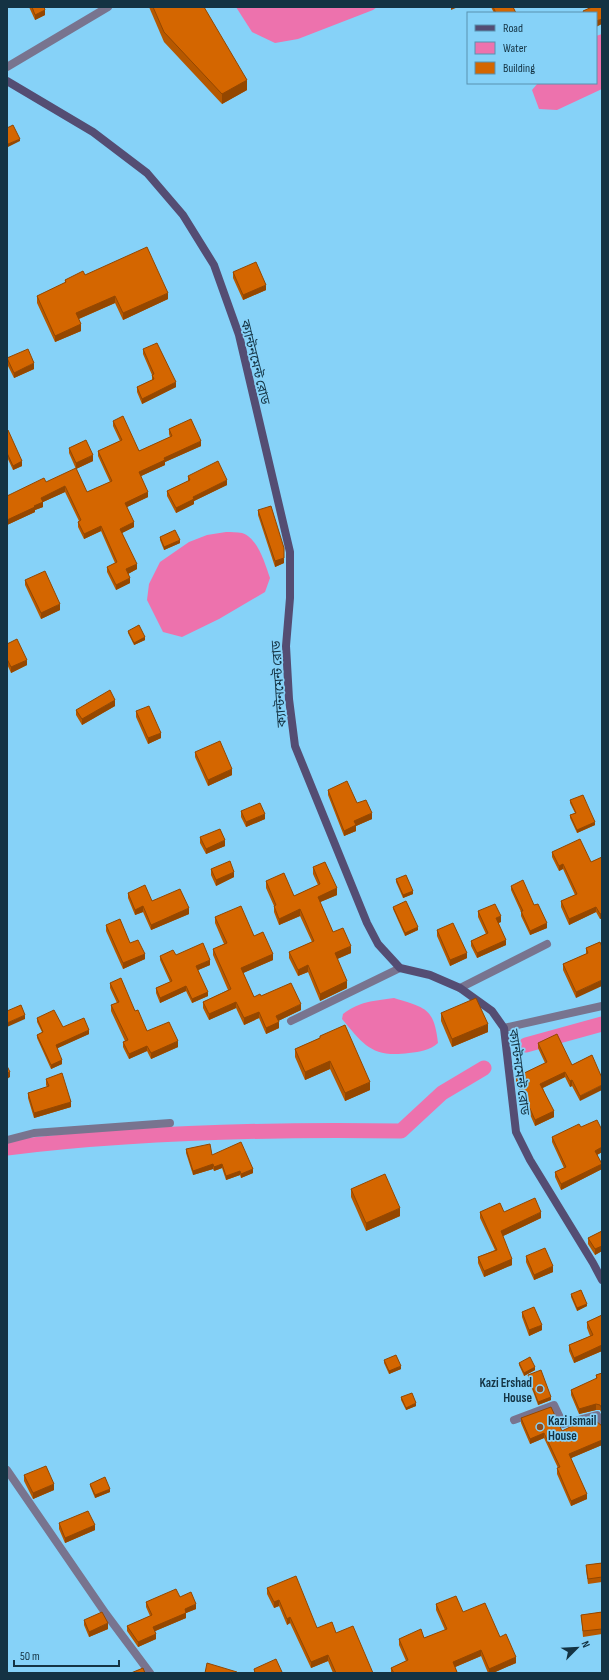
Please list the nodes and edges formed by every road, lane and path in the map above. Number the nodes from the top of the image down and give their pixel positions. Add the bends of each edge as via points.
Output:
1 (108, 7) edge
2 (7, 67) edge
3 (7, 81) edge
4 (547, 944) dead end
5 (400, 968) junction
6 (460, 988) junction
7 (602, 1006) edge
8 (291, 1021) dead end
9 (504, 1028) junction
10 (170, 1123) dead end
11 (7, 1140) edge
12 (602, 1280) edge
13 (514, 1420) dead end
14 (602, 1425) edge
15 (7, 1470) edge
16 (150, 1673) edge

1 - 2 street
3 - 5 main road, ক্যান্টনমেন্ট রোড via 93,132 147,173 183,215 214,265 239,335 290,552 286,646 295,746 367,923 378,944
4 - 6 street
5 - 6 main road, ক্যান্টনমেন্ট রোড
5 - 8 street
6 - 9 main road, ক্যান্টনমেন্ট রোড via 492,1012
7 - 9 street
9 - 12 main road, ক্যান্টনমেন্ট রোড via 516,1132
10 - 11 street via 34,1133
13 - 14 street via 554,1405 563,1424 597,1415
15 - 16 street

